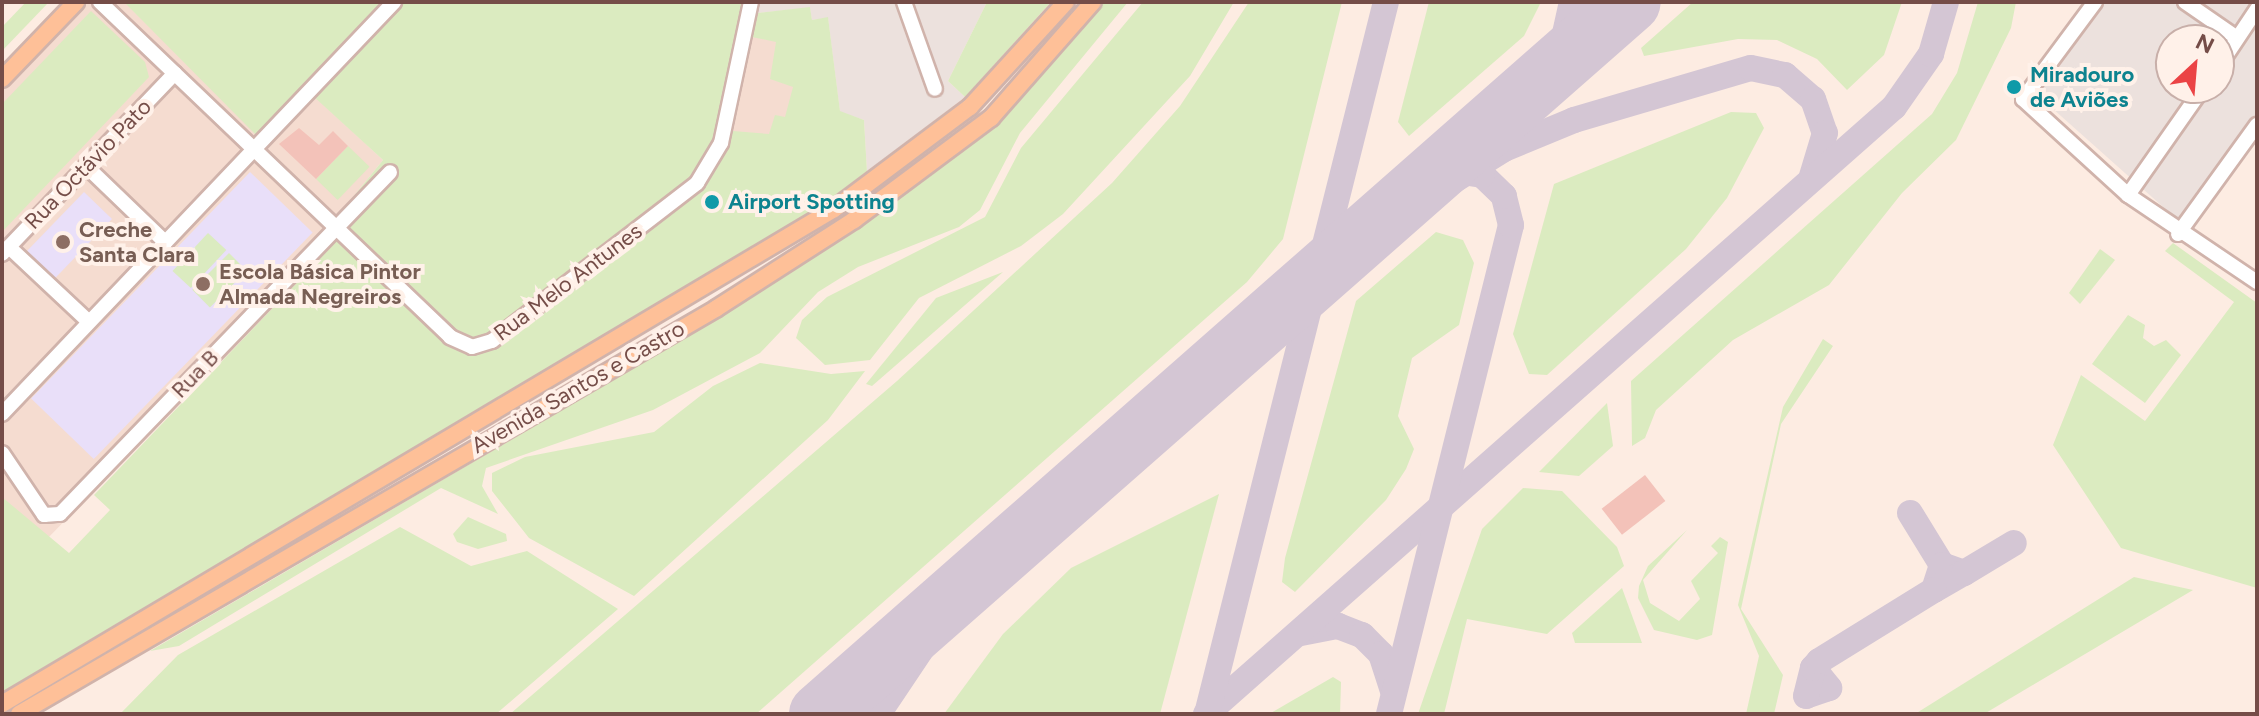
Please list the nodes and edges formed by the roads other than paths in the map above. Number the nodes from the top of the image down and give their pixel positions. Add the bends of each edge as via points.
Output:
1 (76, 2) edge
2 (100, 2) edge
3 (394, 2) edge
4 (751, 2) edge
5 (904, 2) edge
6 (1066, 2) edge
7 (1093, 2) edge
8 (2095, 2) edge
9 (2185, 2) edge
10 (2257, 9) edge
11 (2237, 38) junction
12 (2235, 41) edge
13 (175, 73) junction
14 (2, 79) edge
15 (935, 89) dead end
16 (2192, 104) edge
17 (2257, 125) edge
18 (253, 148) junction
19 (86, 166) junction
20 (390, 172) dead end
21 (2128, 195) junction
22 (336, 227) junction
23 (2178, 234) junction
24 (165, 242) junction
25 (6, 250) edge
26 (2257, 282) edge
27 (88, 321) junction
28 (2, 414) edge
29 (2, 453) edge
30 (2, 704) edge
31 (19, 714) edge

1 - 14 main road
2 - 13 street, Rua Melo Antunes
3 - 18 street
4 - 22 street, Rua Melo Antunes via 730,112 697,183 482,345 450,337
5 - 15 street
6 - 30 main road, Avenida Santos e Castro via 970,107 834,209
7 - 31 main road, Avenida Santos e Castro via 991,118 854,220 717,308
8 - 21 street via 2023,99
9 - 11 street
10 - 11 street
11 - 12 street
13 - 18 street, Rua Melo Antunes
13 - 19 street, Rua Octávio Pato
16 - 21 street
17 - 23 street
18 - 22 street, Rua Melo Antunes
18 - 24 street
19 - 24 street
19 - 25 street, Rua Octávio Pato
20 - 22 street, Rua B
21 - 23 street
22 - 29 street, Rua B via 53,518
23 - 26 street
24 - 27 street
25 - 27 street
27 - 28 street

